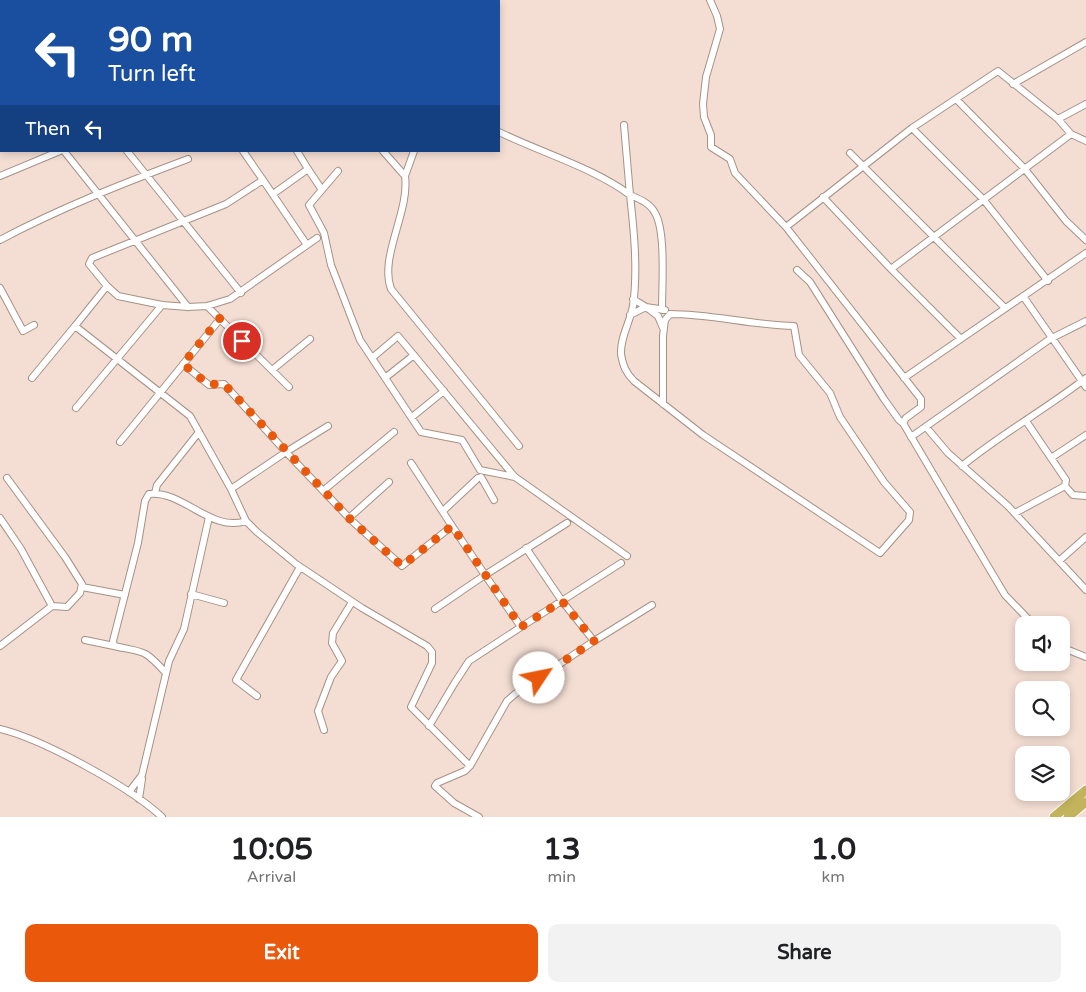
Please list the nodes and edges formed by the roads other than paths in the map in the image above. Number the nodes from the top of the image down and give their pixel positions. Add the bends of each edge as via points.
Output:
1 (710, 0) edge
2 (1086, 42) edge
3 (1013, 84) junction
4 (956, 99) junction
5 (1086, 104) edge
6 (1058, 119) junction
7 (624, 125) dead end
8 (912, 128) junction
9 (500, 132) edge
10 (1071, 134) junction
11 (1086, 141) edge
12 (58, 152) edge
13 (65, 152) edge
14 (128, 152) edge
15 (244, 152) edge
16 (298, 152) edge
17 (384, 152) edge
18 (414, 152) edge
19 (850, 153) dead end
20 (188, 159) dead end
21 (862, 165) junction
22 (1024, 168) junction
23 (308, 169) junction
24 (338, 171) dead end
25 (145, 175) junction
26 (0, 176) edge
27 (405, 176) junction
28 (263, 180) junction
29 (320, 186) dead end
30 (98, 194) junction
31 (272, 194) junction
32 (630, 195) junction
33 (823, 197) junction
34 (983, 199) junction
35 (182, 221) junction
36 (786, 227) junction
37 (935, 236) junction
38 (317, 238) dead end
39 (0, 240) edge
40 (134, 240) junction
41 (1086, 240) edge
42 (307, 245) junction
43 (1086, 253) edge
44 (891, 269) junction
45 (797, 270) dead end
46 (1048, 281) junction
47 (107, 286) junction
48 (0, 288) edge
49 (241, 293) junction
50 (1023, 296) junction
51 (633, 299) junction
52 (162, 305) junction
53 (207, 306) junction
54 (188, 307) junction
55 (646, 307) junction
56 (1006, 308) junction
57 (662, 310) junction
58 (673, 314) junction
59 (630, 315) junction
60 (220, 318) junction
61 (1086, 321) edge
62 (34, 325) dead end
63 (75, 326) junction
64 (664, 331) junction
65 (960, 338) junction
66 (1052, 338) junction
67 (310, 339) dead end
68 (414, 355) junction
69 (372, 358) junction
70 (118, 359) junction
71 (183, 364) junction
72 (272, 370) junction
73 (32, 378) dead end
74 (385, 378) junction
75 (904, 378) junction
76 (1085, 382) edge
77 (289, 387) dead end
78 (160, 392) junction
79 (444, 392) junction
80 (663, 404) junction
81 (76, 408) dead end
82 (412, 417) junction
83 (1026, 421) junction
84 (903, 423) junction
85 (328, 426) dead end
86 (926, 427) junction
87 (199, 432) junction
88 (394, 432) dead end
89 (1086, 435) edge
90 (911, 437) junction
91 (120, 442) dead end
92 (519, 446) dead end
93 (286, 452) junction
94 (1051, 458) junction
95 (411, 463) dead end
96 (962, 466) junction
97 (515, 477) junction
98 (7, 478) dead end
99 (389, 482) dead end
100 (1065, 486) junction
101 (231, 490) junction
102 (324, 490) junction
103 (155, 493) junction
104 (1086, 496) edge
105 (494, 500) dead end
106 (443, 511) junction
107 (1015, 513) junction
108 (209, 517) junction
109 (0, 518) edge
110 (349, 518) junction
111 (246, 521) junction
112 (567, 523) dead end
113 (452, 526) junction
114 (1086, 537) edge
115 (526, 548) junction
116 (627, 556) dead end
117 (1059, 561) junction
118 (620, 563) dead end
119 (300, 567) junction
120 (485, 575) junction
121 (82, 587) junction
122 (1086, 590) edge
123 (191, 594) junction
124 (125, 595) junction
125 (562, 601) junction
126 (352, 602) junction
127 (224, 603) dead end
128 (652, 605) dead end
129 (52, 606) junction
130 (435, 609) dead end
131 (1025, 616) edge
132 (521, 627) junction
133 (85, 640) dead end
134 (594, 641) junction
135 (0, 646) edge
136 (114, 646) junction
137 (1070, 651) edge
138 (1086, 657) edge
139 (166, 673) junction
140 (256, 696) dead end
141 (429, 726) junction
142 (0, 729) edge
143 (324, 730) dead end
144 (470, 766) junction
145 (142, 775) junction
146 (1086, 790) edge
147 (129, 792) junction
148 (139, 800) junction
149 (1086, 802) edge
150 (162, 817) edge
151 (479, 817) edge
152 (1054, 817) edge
153 (1068, 817) edge

1 - 36 street via 720,29 706,77 703,104 711,135 710,145 730,159 736,173
2 - 3 street
3 - 4 street via 998,71
3 - 6 street
4 - 8 street
4 - 22 street
5 - 6 street
6 - 10 street
7 - 32 street
8 - 21 street
8 - 34 street
9 - 32 street via 583,169
10 - 11 street
10 - 22 street
12 - 26 street
13 - 30 street
14 - 25 street
15 - 28 street
16 - 23 street
17 - 27 street
18 - 27 street
19 - 21 street
20 - 25 street
21 - 33 street
21 - 37 street
22 - 34 street
22 - 41 street via 1066,221
23 - 29 street
23 - 31 street
24 - 69 street via 309,205 324,233 331,265 360,340
25 - 30 street
25 - 35 street
27 - 92 street via 406,190 388,272 391,289
28 - 31 street
28 - 35 street via 226,204
30 - 39 street
30 - 40 street
31 - 42 street
32 - 51 street via 634,229
32 - 57 street via 654,211 660,225
33 - 36 street
33 - 44 street
34 - 37 street
34 - 46 street
35 - 40 street
35 - 49 street
36 - 75 street
37 - 44 street
37 - 56 street
38 - 42 street
40 - 47 street via 90,260 89,264
40 - 54 street
42 - 49 street
43 - 46 street
44 - 65 street
45 - 84 street via 810,282 884,399
46 - 50 street
47 - 52 street via 118,296
47 - 63 street
48 - 62 street via 22,331
49 - 53 street
50 - 56 street
50 - 66 street
51 - 55 street
51 - 59 street
52 - 54 street
52 - 70 street
53 - 54 street
53 - 60 street
55 - 57 street
55 - 59 street
55 - 64 street via 658,316
56 - 65 street
57 - 58 street
58 - 64 street via 665,320
58 - 80 street via 794,326 799,355 830,393 840,417 884,482 910,512 909,520 880,554 703,435
59 - 80 street via 621,353 625,371
60 - 71 street
60 - 72 street
61 - 66 street
63 - 70 street
63 - 73 street
64 - 80 street
65 - 75 street
66 - 76 street
66 - 86 street
67 - 72 street
68 - 69 street via 398,336
68 - 74 street
68 - 79 street
69 - 74 street
70 - 78 street
70 - 81 street
71 - 78 street
71 - 93 street via 209,385 224,384
72 - 77 street
74 - 82 street
75 - 84 street via 921,399 921,407
76 - 83 street
78 - 87 street via 186,412
78 - 91 street
79 - 82 street
79 - 97 street
82 - 97 street via 421,432 462,440 480,470
83 - 94 street
83 - 96 street via 993,440
84 - 90 street
85 - 93 street
86 - 90 street
86 - 96 street
87 - 101 street
87 - 103 street via 157,484
88 - 102 street
89 - 94 street
90 - 131 street via 1005,595
93 - 101 street
93 - 102 street
94 - 100 street via 1066,480
95 - 106 street
96 - 107 street
97 - 116 street
98 - 121 street via 65,557
99 - 110 street
100 - 104 street via 1073,495
100 - 107 street
101 - 111 street
102 - 110 street
103 - 108 street
103 - 124 street via 149,494 145,501
105 - 106 street via 481,477
106 - 113 street
107 - 117 street
108 - 111 street via 228,522
108 - 123 street
109 - 129 street
110 - 113 street via 402,566
111 - 119 street
112 - 115 street
113 - 120 street
114 - 117 street
115 - 120 street
115 - 125 street
117 - 122 street
118 - 125 street
119 - 126 street
119 - 140 street via 236,680
120 - 130 street
120 - 132 street
121 - 124 street
121 - 129 street via 67,608
123 - 127 street
123 - 139 street via 184,629
124 - 136 street
125 - 132 street
125 - 134 street
126 - 141 street via 432,652 432,663 412,707
126 - 143 street via 333,633 332,643 342,661 331,677 318,711
128 - 134 street
129 - 135 street
132 - 141 street via 469,661
133 - 136 street
134 - 144 street via 507,701
136 - 139 street via 150,655
137 - 138 street
139 - 145 street
141 - 144 street
142 - 147 street via 65,756
144 - 151 street via 435,786 454,803
145 - 147 street
145 - 148 street
146 - 152 highway
147 - 148 street
148 - 150 street
149 - 153 highway

